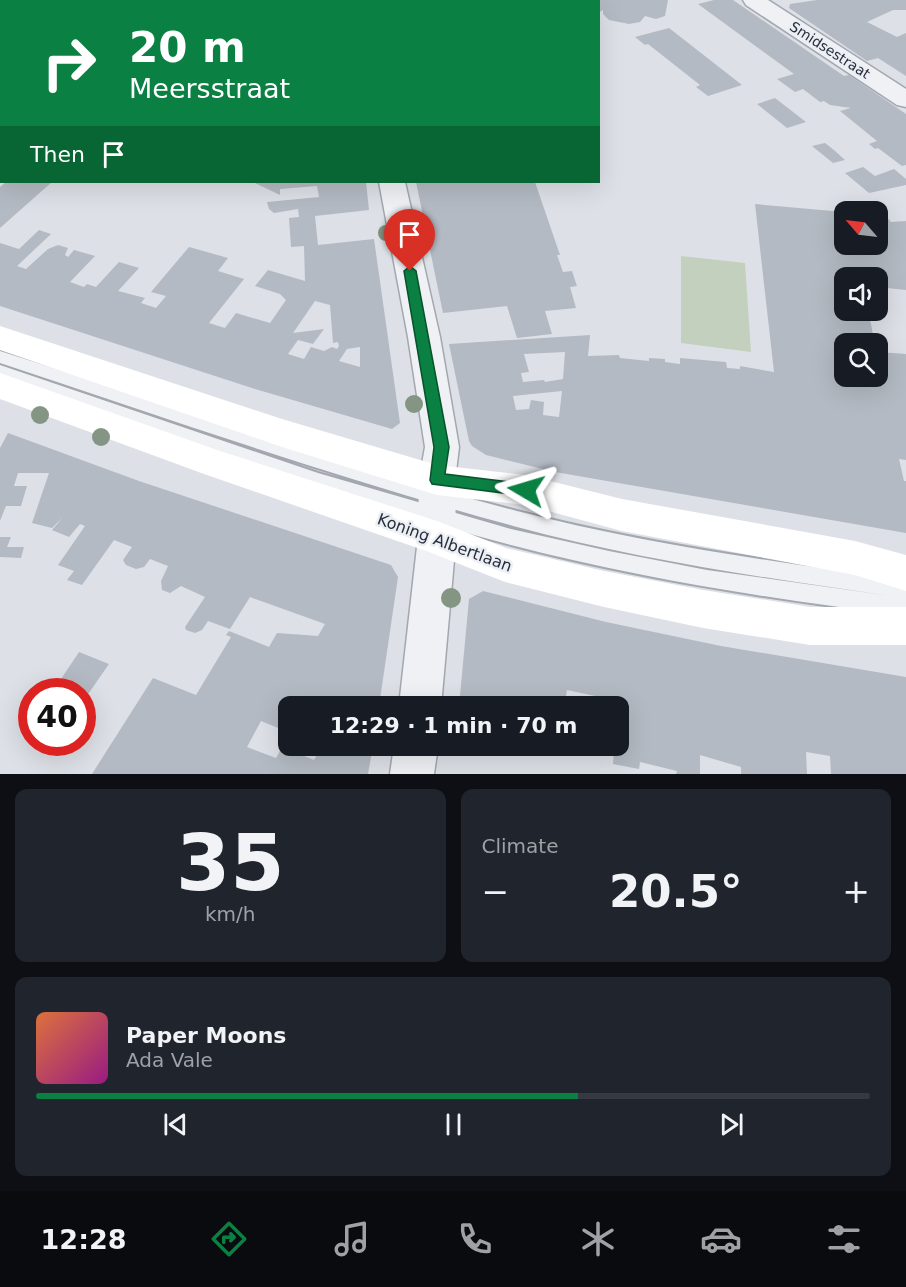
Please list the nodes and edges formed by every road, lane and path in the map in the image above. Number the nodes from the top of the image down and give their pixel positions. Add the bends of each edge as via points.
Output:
1 (764, 1) edge
2 (906, 100) edge
3 (392, 183) edge
4 (0, 338) edge
5 (0, 357) edge
6 (0, 371) edge
7 (0, 386) edge
8 (437, 508) junction
9 (906, 573) edge
10 (906, 589) edge
11 (906, 607) edge
12 (906, 626) edge
13 (421, 696) edge
14 (415, 756) edge
15 (412, 774) edge

1 - 2 street, Smidsestraat
3 - 8 street via 442,447
4 - 8 street, Koning Albertlaan via 282,433
5 - 8 lane via 280,449
6 - 8 lane via 270,466
7 - 8 street, Koning Albertlaan via 216,464
8 - 9 street, Koning Albertlaan via 526,490 622,515 855,558
8 - 10 lane via 783,572
8 - 11 lane via 534,542 643,566 809,596
8 - 12 street, Koning Albertlaan via 505,565 703,609 810,626
8 - 13 street
14 - 15 street

